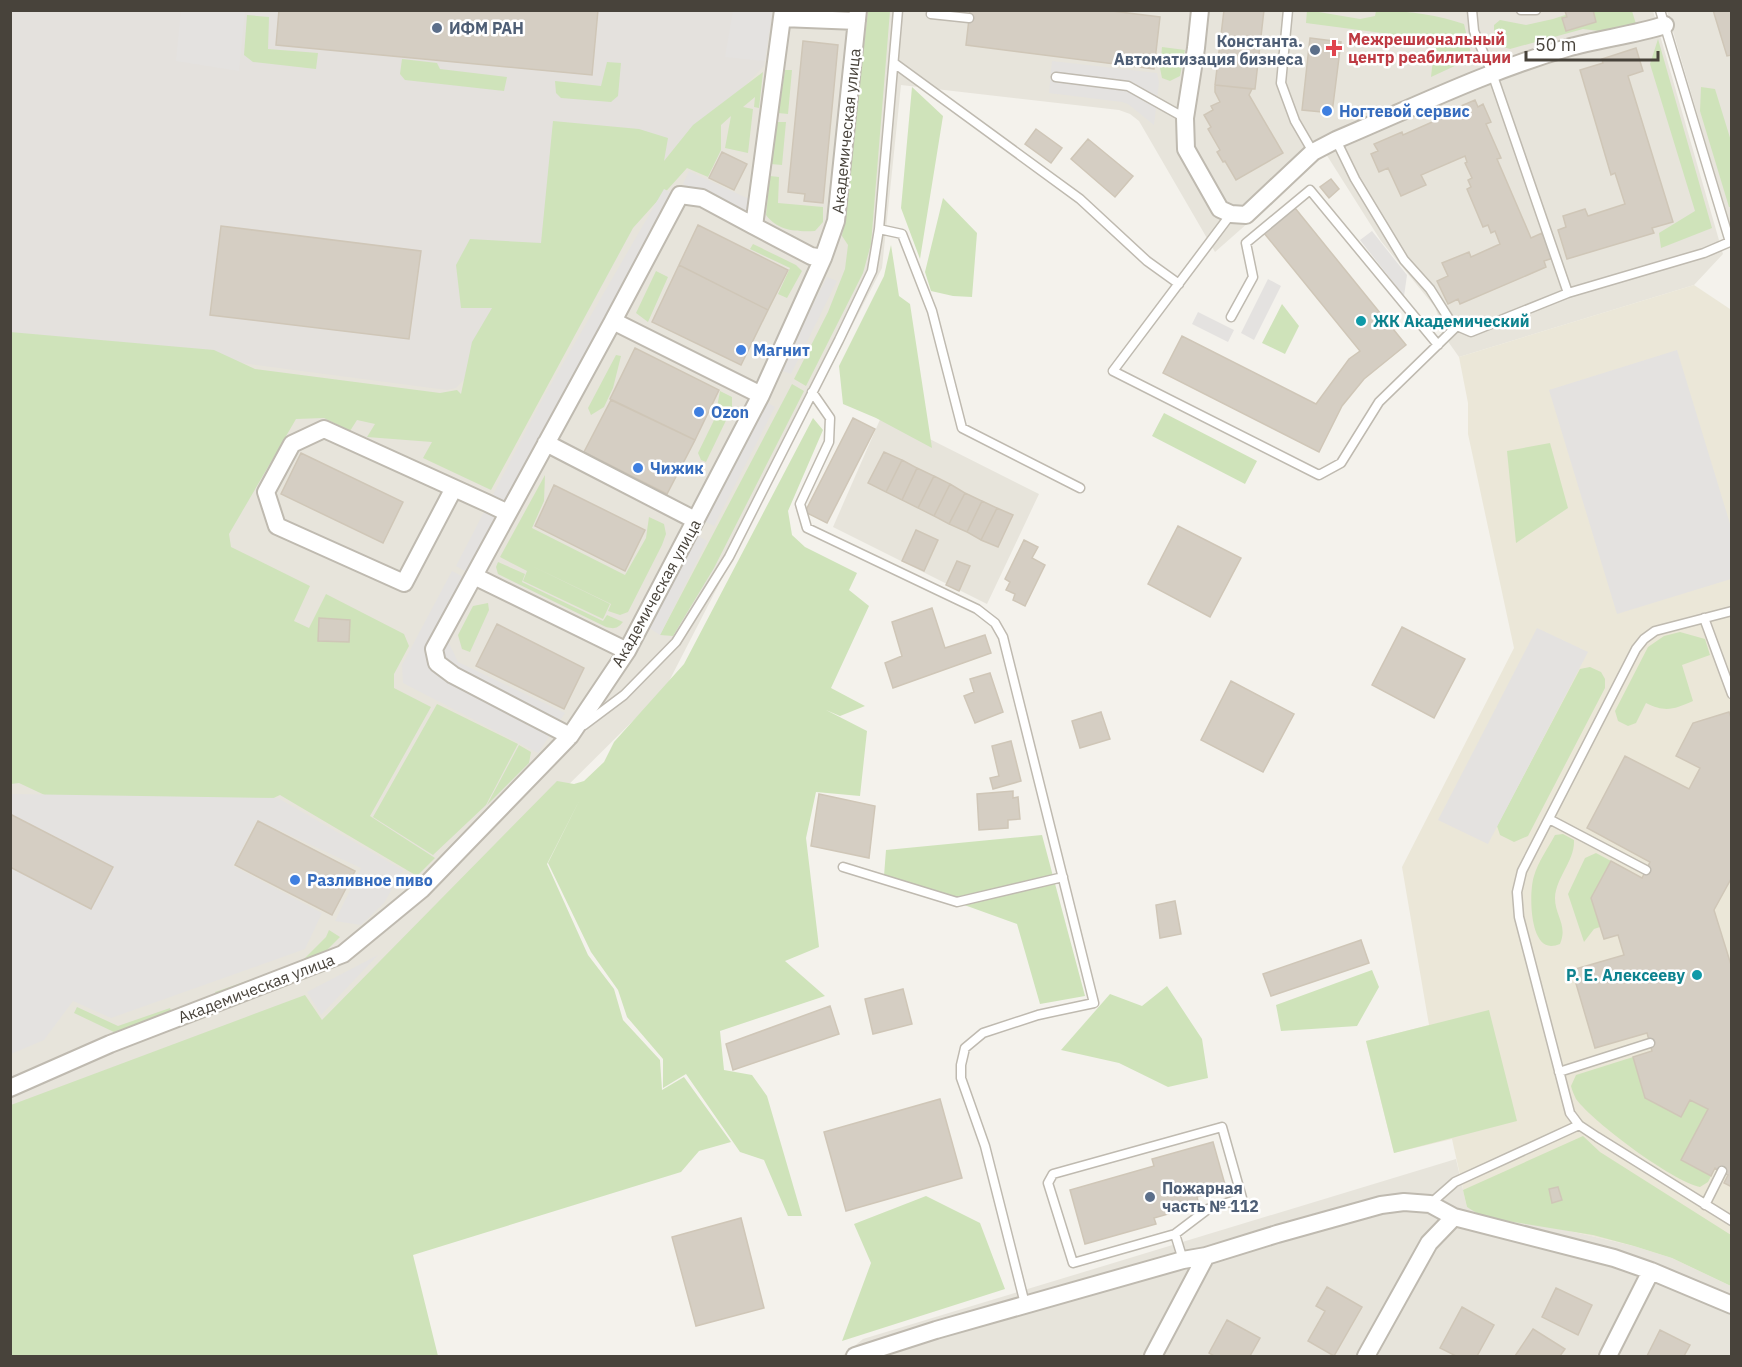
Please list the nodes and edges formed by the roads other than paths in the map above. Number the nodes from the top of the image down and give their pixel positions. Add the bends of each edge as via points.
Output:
1 (898, 10) edge
2 (932, 10) edge
3 (1200, 10) edge
4 (1288, 10) edge
5 (1472, 10) edge
6 (1521, 10) edge
7 (1536, 10) edge
8 (783, 14) edge
9 (858, 16) edge
10 (969, 18) dead end
11 (1663, 18) edge
12 (894, 63) junction
13 (1492, 73) junction
14 (1056, 77) dead end
15 (1185, 118) junction
16 (1336, 141) junction
17 (1313, 152) junction
18 (1231, 214) junction
19 (754, 226) junction
20 (879, 229) junction
21 (1731, 242) edge
22 (823, 258) junction
23 (1179, 284) junction
24 (1568, 293) junction
25 (1231, 316) dead end
26 (613, 321) junction
27 (1457, 326) junction
28 (1437, 345) junction
29 (812, 392) junction
30 (761, 395) junction
31 (546, 443) junction
32 (454, 488) junction
33 (1080, 488) dead end
34 (508, 513) junction
35 (695, 520) junction
36 (474, 576) junction
37 (1731, 611) edge
38 (1704, 618) junction
39 (627, 651) junction
40 (1731, 694) edge
41 (570, 736) junction
42 (1549, 819) junction
43 (843, 867) dead end
44 (1646, 870) dead end
45 (1063, 877) junction
46 (1650, 1043) dead end
47 (1559, 1072) junction
48 (10, 1088) edge
49 (1579, 1125) junction
50 (1722, 1172) dead end
51 (1430, 1204) junction
52 (1705, 1204) junction
53 (1454, 1217) junction
54 (1731, 1221) edge
55 (1175, 1234) junction
56 (1206, 1256) junction
57 (1183, 1260) junction
58 (1651, 1271) junction
59 (1025, 1304) junction
60 (1731, 1305) edge
61 (855, 1356) edge
62 (1153, 1356) edge
63 (1366, 1356) edge
64 (1608, 1356) edge

1 - 12 lane
2 - 10 lane via 931,14
3 - 15 street
4 - 17 lane via 1281,83 1295,121
5 - 13 lane via 1474,30
6 - 7 lane
8 - 9 street
8 - 19 street
9 - 22 street, Академическая улица via 836,221
11 - 13 street via 1638,33 1568,48
11 - 21 lane
12 - 20 lane
12 - 23 lane via 1080,199 1147,261
13 - 16 street
13 - 24 lane
14 - 15 lane via 1128,86
15 - 18 street via 1186,149 1220,209
16 - 17 street
16 - 27 lane via 1404,260
17 - 18 street via 1246,215
18 - 23 lane
19 - 22 street via 811,256
19 - 26 street via 702,198 680,195
20 - 29 lane via 872,271
20 - 33 lane via 902,234 932,311 962,428
21 - 24 lane
22 - 30 street, Академическая улица
23 - 28 lane via 1113,371 1320,475 1341,463 1379,402
24 - 27 lane via 1471,332
25 - 28 lane via 1253,277 1246,243 1310,190
26 - 30 street
26 - 31 street
27 - 28 lane
29 - 41 lane via 729,557 676,642 624,694
29 - 45 lane via 830,418 829,442 800,504 807,528 977,609 995,623 1002,637
30 - 35 street, Академическая улица
31 - 34 street
31 - 35 street
32 - 32 street via 324,429 292,444 266,492 277,526 405,583
32 - 34 street
34 - 36 street
35 - 39 street, Академическая улица
36 - 39 street
36 - 41 street via 434,649 436,663
37 - 38 lane
38 - 40 lane
38 - 42 lane via 1655,631 1636,649
39 - 41 street, Академическая улица
41 - 48 street, Академическая улица via 422,889 343,954 110,1044
42 - 44 lane
42 - 47 lane via 1522,871 1517,892 1519,917
43 - 45 lane via 957,902
45 - 59 lane via 1094,1003 1038,1015 983,1033 965,1048 961,1065 961,1078 985,1146
46 - 47 lane
47 - 49 lane via 1570,1113
49 - 51 lane via 1455,1182
49 - 52 lane
50 - 52 lane
51 - 53 street
51 - 56 street via 1381,1205
52 - 54 lane
53 - 58 street
53 - 63 street via 1429,1243
55 - 55 lane via 1208,1209 1242,1198 1222,1127 1049,1178 1073,1263
55 - 57 lane
56 - 57 street
56 - 62 street
57 - 59 street
58 - 60 street
58 - 64 street
59 - 61 street

